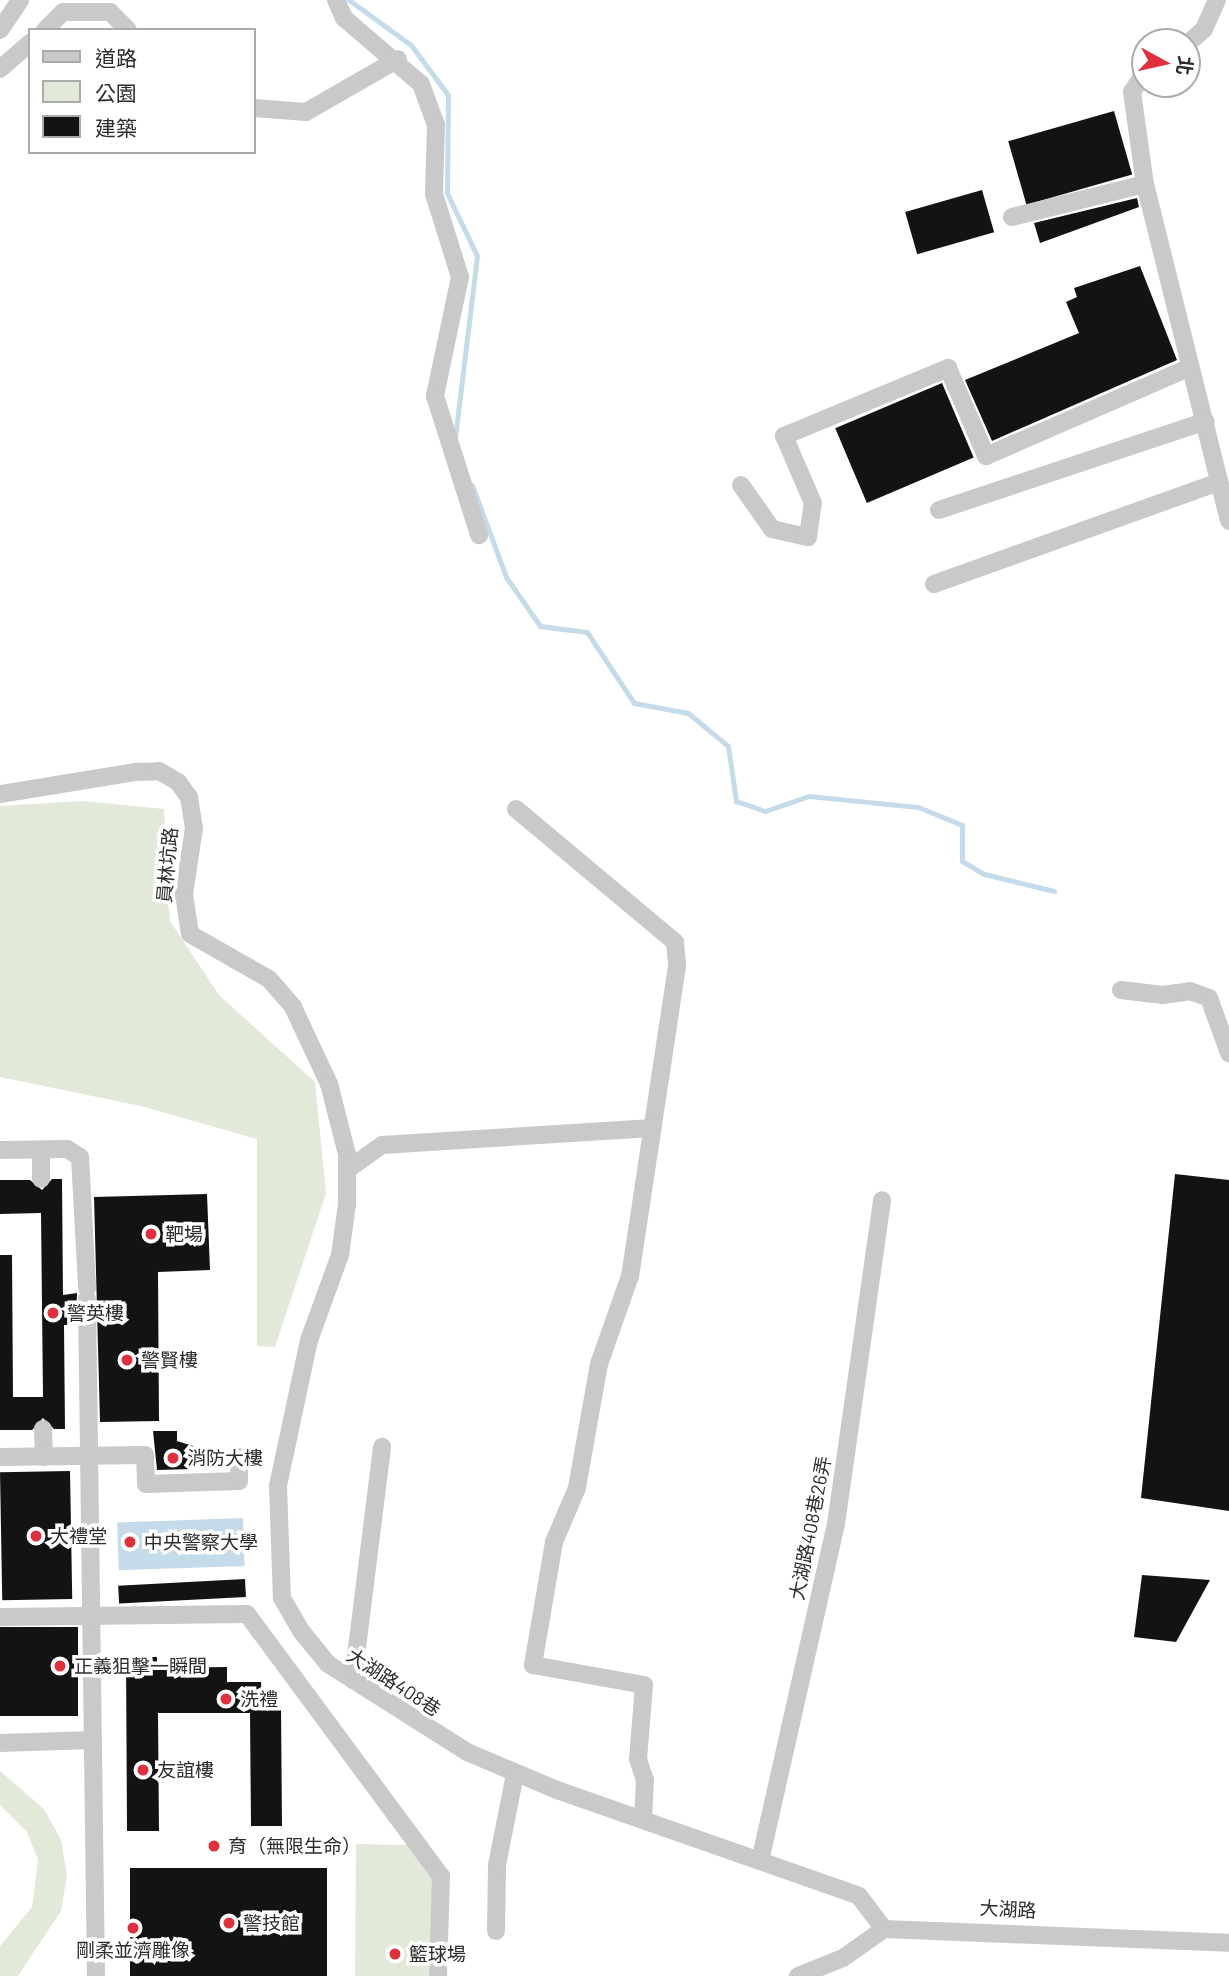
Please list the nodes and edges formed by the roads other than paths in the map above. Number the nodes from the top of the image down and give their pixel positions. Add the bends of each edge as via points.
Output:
1 (20, 0) edge
2 (336, 0) edge
3 (1217, 0) edge
4 (47, 28) edge
5 (126, 28) edge
6 (0, 30) edge
7 (1201, 32) edge
8 (28, 45) edge
9 (398, 59) junction
10 (0, 69) edge
11 (1133, 98) edge
12 (256, 108) edge
13 (1145, 184) junction
14 (1012, 217) dead end
15 (1188, 368) junction
16 (1206, 421) junction
17 (1219, 482) junction
18 (741, 485) dead end
19 (939, 510) dead end
20 (1229, 521) edge
21 (479, 535) dead end
22 (934, 584) dead end
23 (0, 794) edge
24 (516, 809) dead end
25 (1121, 990) dead end
26 (1229, 1053) edge
27 (652, 1128) junction
28 (0, 1150) edge
29 (41, 1150) junction
30 (347, 1162) junction
31 (41, 1179) dead end
32 (882, 1200) dead end
33 (43, 1429) dead end
34 (382, 1447) dead end
35 (0, 1457) edge
36 (44, 1457) junction
37 (89, 1457) junction
38 (239, 1457) dead end
39 (91, 1616) junction
40 (0, 1617) edge
41 (353, 1680) junction
42 (93, 1740) junction
43 (0, 1743) edge
44 (515, 1774) junction
45 (643, 1820) junction
46 (760, 1861) junction
47 (884, 1928) junction
48 (496, 1931) dead end
49 (1229, 1943) edge
50 (843, 1958) junction
51 (96, 1976) edge
52 (438, 1976) edge
53 (798, 1976) edge
54 (839, 1976) edge

1 - 6 street
2 - 9 street via 344,18
3 - 7 street
4 - 5 street via 63,12 110,12
8 - 10 street
9 - 12 street via 306,113
9 - 21 street via 421,84 436,125 434,194 460,277 435,396
11 - 13 street
13 - 14 street
13 - 15 street
15 - 16 street
15 - 18 street via 986,456 948,368 784,436 813,503 808,537 772,529
16 - 17 street
16 - 19 street
17 - 20 street
17 - 22 street
23 - 30 street, 員林坑路 via 136,772 159,771 178,782 190,797 194,828 184,922 206,945 269,979 293,1007 329,1084
24 - 27 street via 675,942
25 - 26 street via 1163,995 1190,990 1209,998
27 - 30 street via 382,1145
27 - 45 street via 630,1276 599,1363 577,1488 554,1542 533,1665 644,1685 638,1759 645,1780
28 - 29 street
29 - 31 street
29 - 37 street via 67,1149 84,1165
30 - 41 street, 大湖路408巷 via 340,1255 289,1418 276,1545 282,1598 328,1664
32 - 46 street, 大湖路408巷26弄 via 836,1524
33 - 36 street
34 - 41 street
35 - 36 street
36 - 37 street
37 - 38 street via 145,1455 146,1484 239,1481
37 - 39 street
39 - 40 street
39 - 42 street
39 - 52 street via 247,1614 441,1876
41 - 44 street, 大湖路408巷
42 - 43 street
42 - 51 street
44 - 45 street, 大湖路408巷
44 - 48 street via 497,1865
45 - 46 street, 大湖路408巷
46 - 47 street, 大湖路408巷 via 859,1896
47 - 49 street, 大湖路
47 - 50 street
50 - 53 street
50 - 54 street

